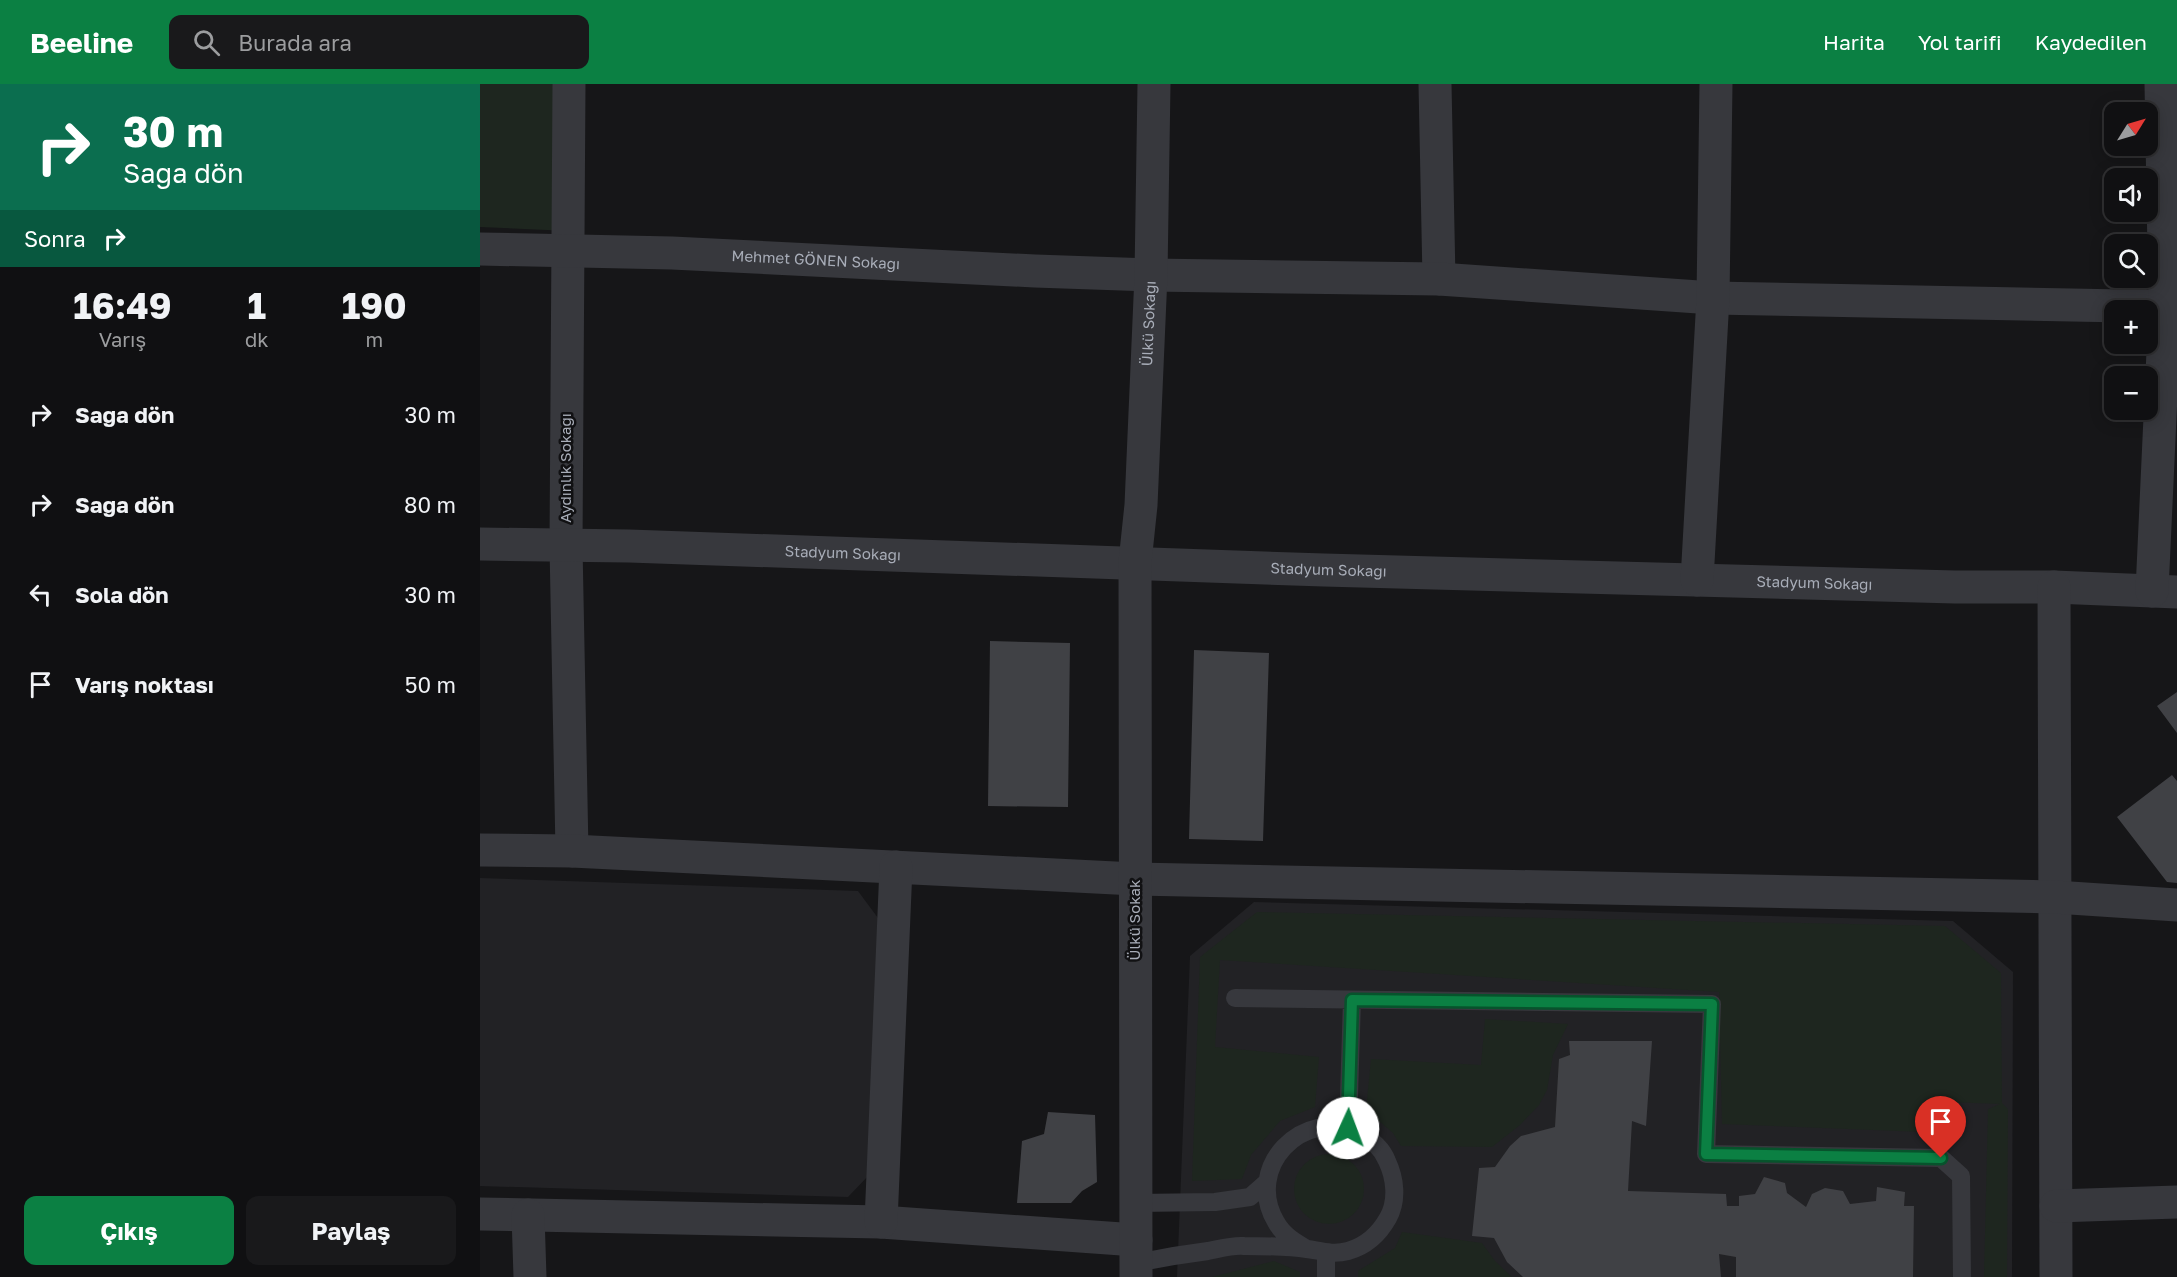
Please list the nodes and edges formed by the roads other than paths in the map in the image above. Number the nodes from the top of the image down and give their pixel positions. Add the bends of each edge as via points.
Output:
1 (569, 84) edge
2 (1154, 84) edge
3 (1434, 84) edge
4 (1716, 84) edge
5 (2162, 84) edge
6 (480, 249) edge
7 (567, 251) junction
8 (1151, 275) junction
9 (1439, 279) junction
10 (1713, 298) junction
11 (2171, 307) edge
12 (480, 544) edge
13 (566, 546) junction
14 (1135, 562) junction
15 (1697, 580) junction
16 (2054, 587) junction
17 (2165, 591) edge
18 (480, 850) edge
19 (572, 851) junction
20 (897, 867) junction
21 (1135, 879) junction
22 (2055, 897) junction
23 (2177, 905) edge
24 (1235, 998) dead end
25 (1352, 1000) junction
26 (1348, 1128) junction
27 (1267, 1182) junction
28 (2177, 1202) edge
29 (1136, 1203) junction
30 (2056, 1206) junction
31 (480, 1214) edge
32 (528, 1215) junction
33 (880, 1222) junction
34 (1306, 1249) junction
35 (1326, 1254) junction
36 (1136, 1260) edge
37 (530, 1277) edge
38 (1326, 1277) edge
39 (1962, 1277) edge
40 (2056, 1277) edge

1 - 7 street, Aydınlık Sokağı
2 - 8 street, Ülkü Sokağı
3 - 9 street
4 - 10 street
5 - 11 street
6 - 7 street, Mehmet GÖNEN Sokağı
7 - 8 street, Mehmet GÖNEN Sokağı
7 - 13 street, Aydınlık Sokağı
8 - 9 street, Mehmet GÖNEN Sokağı
8 - 14 street, Ülkü Sokağı
9 - 10 street, Mehmet GÖNEN Sokağı
10 - 11 street, Mehmet GÖNEN Sokağı
10 - 15 street
11 - 17 street
12 - 13 street, Stadyum Sokağı
13 - 14 street, Stadyum Sokağı
13 - 19 street, Aydınlık Sokağı
14 - 15 street, Stadyum Sokağı
14 - 21 street, Ülkü Sokak
15 - 16 street, Stadyum Sokağı
16 - 17 street, Stadyum Sokağı
16 - 22 street
18 - 19 street
19 - 20 street
20 - 21 street
20 - 33 street
21 - 22 street
21 - 29 street, Ülkü Sokak
22 - 23 street
22 - 30 street
24 - 25 lane
25 - 26 lane
25 - 39 lane via 1712,1004 1706,1154 1941,1158 1961,1176
26 - 27 lane via 1326,1125 1305,1131 1286,1144 1273,1161
26 - 35 lane via 1368,1137 1384,1153 1393,1173 1395,1195 1380,1232 1364,1245
27 - 29 lane via 1250,1197 1215,1202
27 - 34 lane via 1276,1223
28 - 30 street
29 - 36 street, Ülkü Sokak
30 - 40 street
31 - 32 street
32 - 33 street
32 - 37 street
33 - 36 street
34 - 35 lane
34 - 36 lane via 1241,1245
35 - 38 lane

